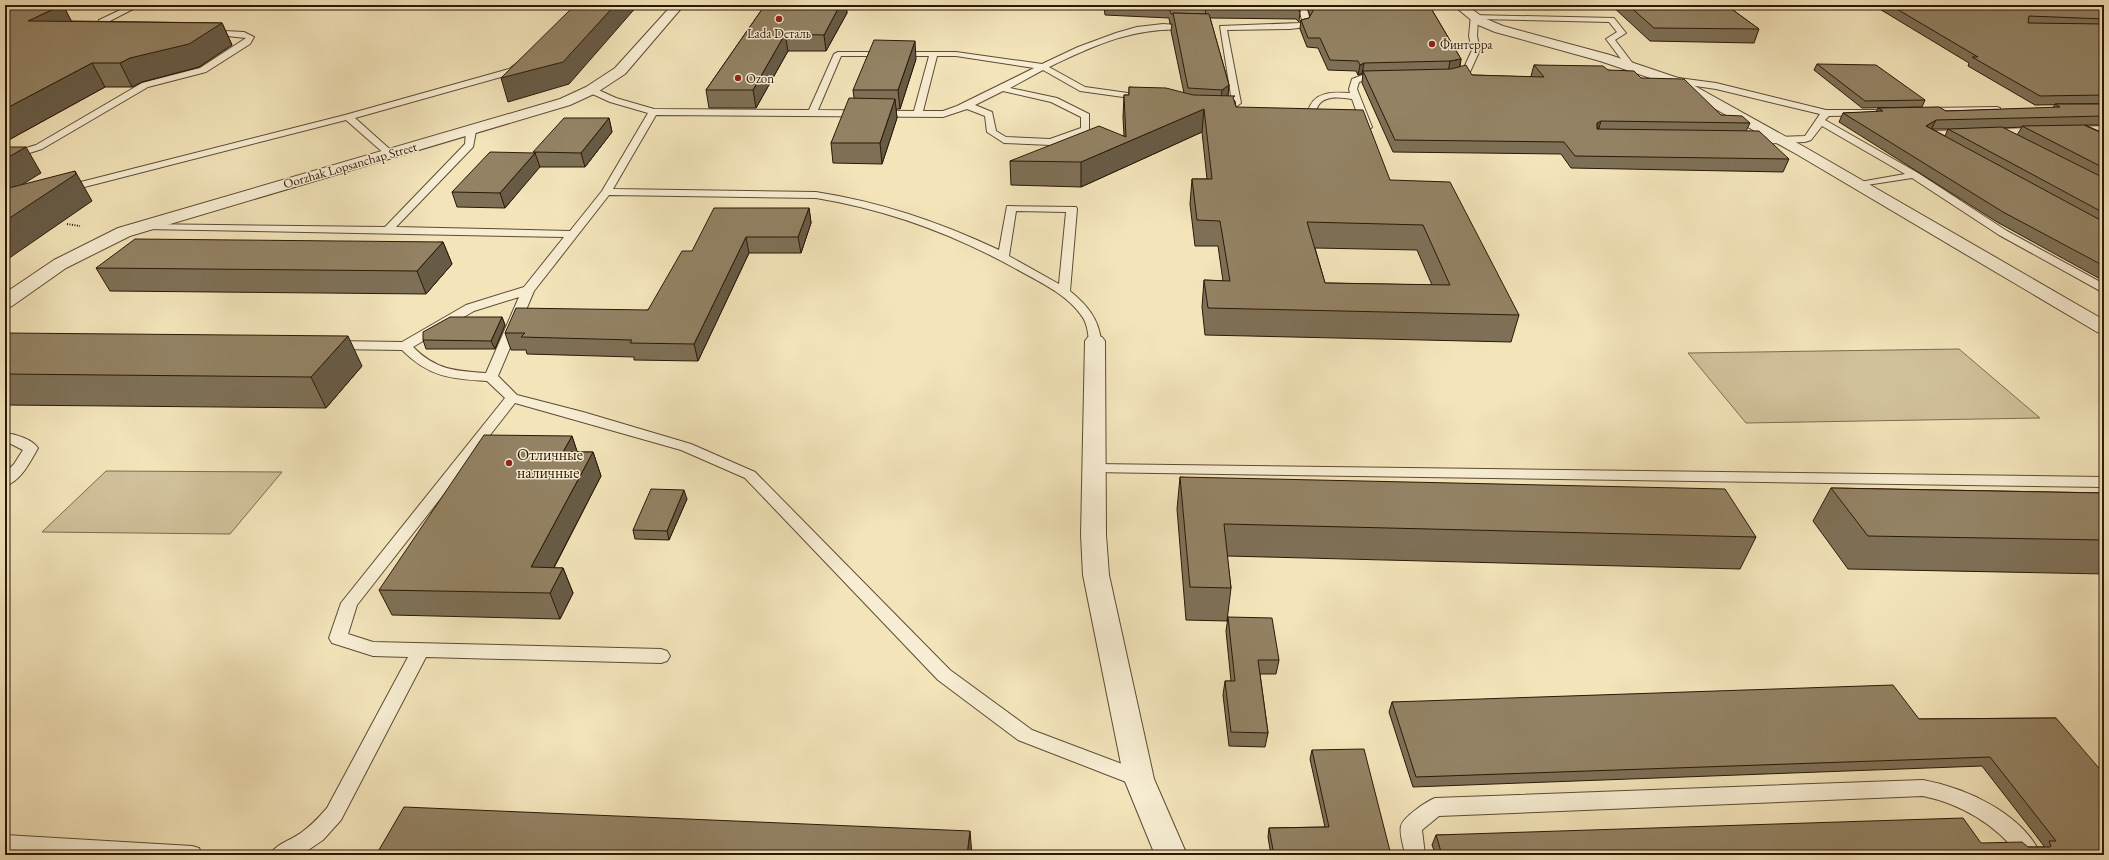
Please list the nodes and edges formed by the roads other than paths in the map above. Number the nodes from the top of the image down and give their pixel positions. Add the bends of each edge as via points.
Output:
1 (137, 5) edge
2 (678, 5) edge
3 (1302, 5) edge
4 (1459, 5) edge
5 (1474, 17) junction
6 (1199, 28) edge
7 (124, 31) edge
8 (200, 32) edge
9 (934, 54) junction
10 (531, 55) edge
11 (1043, 66) junction
12 (1630, 66) junction
13 (1441, 76) edge
14 (1388, 77) edge
15 (1671, 80) junction
16 (1000, 88) junction
17 (1083, 89) junction
18 (591, 90) junction
19 (1356, 96) junction
20 (1054, 100) junction
21 (1151, 100) edge
22 (968, 106) junction
23 (2009, 110) edge
24 (653, 112) junction
25 (813, 112) junction
26 (1882, 112) edge
27 (1914, 112) edge
28 (918, 114) junction
29 (1210, 114) edge
30 (1223, 114) junction
31 (1238, 114) edge
32 (1290, 116) edge
33 (348, 117) junction
34 (1823, 117) junction
35 (2104, 129) edge
36 (2050, 130) edge
37 (2066, 130) edge
38 (2081, 130) junction
39 (471, 131) junction
40 (1998, 132) junction
41 (2098, 138) edge
42 (1371, 139) edge
43 (1738, 141) edge
44 (1784, 141) junction
45 (2019, 142) edge
46 (1945, 146) edge
47 (390, 154) junction
48 (5, 155) edge
49 (1914, 175) junction
50 (1858, 184) junction
51 (58, 191) edge
52 (606, 192) junction
53 (145, 226) junction
54 (387, 231) junction
55 (572, 234) junction
56 (1003, 257) junction
57 (2104, 289) edge
58 (528, 290) junction
59 (1064, 293) junction
60 (5, 302) edge
61 (2104, 328) edge
62 (1095, 341) joint
63 (317, 345) edge
64 (405, 346) junction
65 (491, 377) junction
66 (512, 398) junction
67 (5, 437) edge
68 (1095, 469) junction
69 (5, 481) edge
70 (2104, 482) edge
71 (420, 651) junction
72 (661, 656) dead end
73 (1139, 779) junction
74 (5, 844) edge
75 (192, 855) edge
76 (280, 855) edge
77 (1171, 855) edge
78 (1415, 855) edge
79 (2031, 855) edge

1 - 7 lane via 98,22 102,26
2 - 18 street, Oorzhak Lopsanchap Street via 628,63
3 - 30 lane via 1306,20 1303,25 1219,28 1237,103
4 - 5 street
5 - 12 street via 1500,28
5 - 12 lane via 1611,20 1622,33 1610,39
5 - 13 lane via 1476,50 1466,72
6 - 11 lane via 1153,27 1127,33 1083,48
8 - 48 lane via 244,34 250,37 247,42 203,70 145,85 39,147
9 - 11 lane via 956,54
9 - 25 lane via 838,54
9 - 28 lane
10 - 33 lane via 512,71
11 - 16 lane
11 - 17 lane
12 - 15 street
14 - 19 lane via 1365,77 1355,81 1353,89
15 - 34 lane via 1716,86
15 - 44 street via 1700,93
16 - 20 lane
16 - 22 lane
17 - 20 lane
17 - 21 lane
18 - 24 lane via 613,100
18 - 39 street, Oorzhak Lopsanchap Street via 558,104
19 - 32 lane via 1326,96 1317,99 1312,112 1308,115
19 - 42 lane
20 - 22 lane via 1086,116 1086,130 1051,142 1004,140 992,132 990,114
22 - 28 lane via 943,114
23 - 27 lane
24 - 25 lane
24 - 52 lane
25 - 28 lane
26 - 34 lane
29 - 30 lane
30 - 31 lane
33 - 47 lane
33 - 51 lane
34 - 44 lane via 1808,138
34 - 49 lane
35 - 38 lane
36 - 40 lane
37 - 38 lane
38 - 41 lane
39 - 47 street, Oorzhak Lopsanchap Street
39 - 54 lane via 470,144
40 - 45 lane
40 - 46 lane via 1928,135
43 - 44 lane
44 - 50 street
47 - 53 street, Oorzhak Lopsanchap Street
49 - 50 lane
49 - 57 lane via 2003,233
50 - 61 street
52 - 55 lane
52 - 56 lane via 787,194 843,198 932,224
53 - 54 lane
53 - 60 street, Oorzhak Lopsanchap Street via 99,243 60,264
54 - 55 lane
55 - 58 lane
56 - 59 lane
56 - 59 lane via 1011,208 1072,210
58 - 64 lane via 470,308
58 - 65 lane
59 - 62 lane via 1087,314 1093,327
62 - 68 street
63 - 64 lane
64 - 65 lane via 420,361 452,375
65 - 66 lane
66 - 71 lane via 349,603 338,638 373,649
66 - 73 lane via 686,446 750,475 944,675 1025,735
67 - 69 lane via 31,448 20,467
68 - 70 lane
68 - 73 street via 1092,549
71 - 72 lane
71 - 76 lane via 334,814 321,830 300,847
73 - 77 street
74 - 75 lane
78 - 79 lane via 1411,827 1435,807 1923,788 1953,795 1990,815 2022,842

